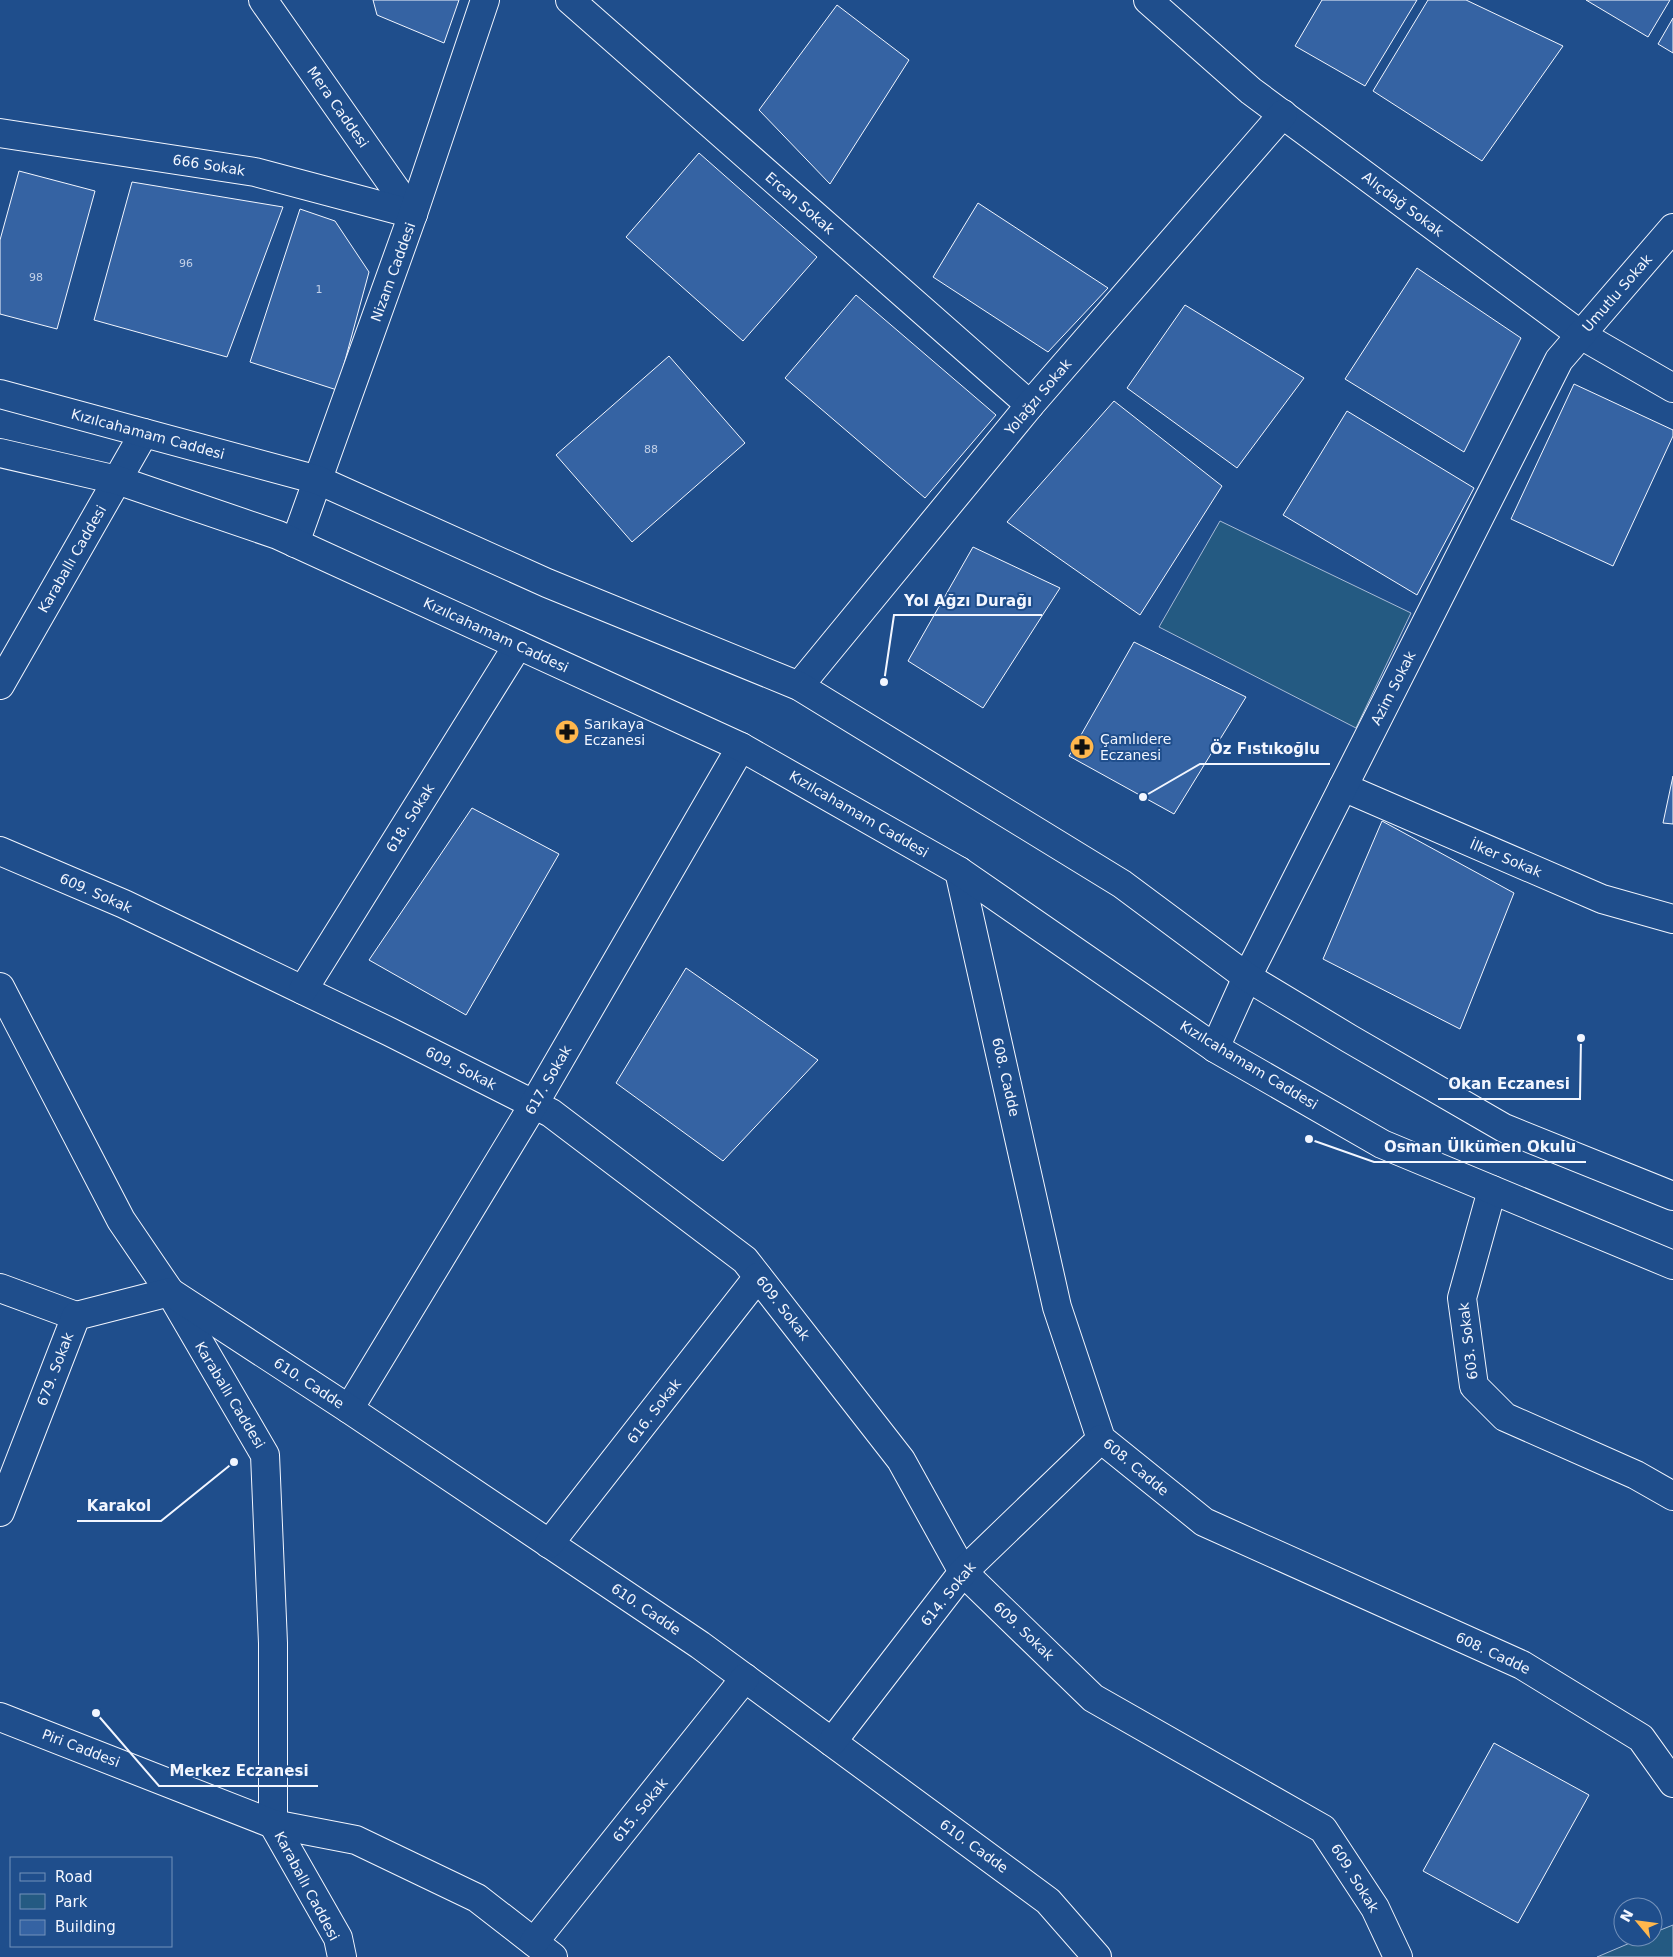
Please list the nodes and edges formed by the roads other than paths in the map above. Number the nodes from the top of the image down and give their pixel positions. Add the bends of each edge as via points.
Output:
1 (263, 0) edge
2 (485, 0) edge
3 (570, 0) edge
4 (1148, 0) edge
5 (1283, 114) junction
6 (0, 133) edge
7 (413, 214) junction
8 (1673, 228) edge
9 (1581, 335) junction
10 (1673, 388) edge
11 (0, 394) edge
12 (1030, 406) junction
13 (144, 433) junction
14 (0, 453) edge
15 (117, 480) junction
16 (318, 480) junction
17 (295, 543) junction
18 (518, 645) junction
19 (0, 685) edge
20 (800, 686) junction
21 (741, 747) junction
22 (1343, 787) junction
23 (0, 850) edge
24 (959, 870) junction
25 (1673, 919) edge
26 (1247, 977) junction
27 (303, 990) junction
28 (2, 994) edge
29 (1215, 1048) junction
30 (534, 1104) junction
31 (1492, 1190) junction
32 (1673, 1196) edge
33 (1673, 1265) edge
34 (758, 1277) junction
35 (0, 1288) edge
36 (170, 1292) junction
37 (76, 1316) junction
38 (349, 1409) junction
39 (1101, 1439) junction
40 (1673, 1496) edge
41 (0, 1512) edge
42 (549, 1544) junction
43 (963, 1572) junction
44 (745, 1678) junction
45 (0, 1717) edge
46 (832, 1742) junction
47 (1673, 1783) edge
48 (273, 1824) junction
49 (544, 1950) edge
50 (342, 1957) edge
51 (1097, 1957) edge
52 (1398, 1957) edge

1 - 7 street, Mera Caddesi
2 - 7 street, Nizam Caddesi
3 - 12 street, Ercan Sokak
4 - 5 street, Alıçdağ Sokak via 1251,91
5 - 9 street, Alıçdağ Sokak
5 - 12 street, Yolağzı Sokak
6 - 7 street, 666 Sokak via 255,172
7 - 16 street, Nizam Caddesi
8 - 9 street, Umutlu Sokak
9 - 10 street, Alıçdağ Sokak
9 - 22 street, Azim Sokak via 1559,360
11 - 13 street, Kızılcahamam Caddesi
12 - 20 street, Yolağzı Sokak
13 - 15 street, Karaballı Caddesi
13 - 16 street, Kızılcahamam Caddesi
14 - 15 street, Kızılcahamam Caddesi
15 - 17 street, Kızılcahamam Caddesi
15 - 19 street, Karaballı Caddesi
16 - 17 street, Nizam Caddesi
16 - 20 street, Kızılcahamam Caddesi via 547,583
17 - 18 street, Kızılcahamam Caddesi
18 - 21 street, Kızılcahamam Caddesi
18 - 27 street, 618. Sokak
20 - 26 street, Kızılcahamam Caddesi via 1122,884
21 - 24 street, Kızılcahamam Caddesi
21 - 30 street, 617. Sokak
22 - 25 street, İlker Sokak via 1602,899
22 - 26 street, Azim Sokak
23 - 27 street, 609. Sokak via 124,904
24 - 29 street, Kızılcahamam Caddesi
24 - 39 street, 608. Cadde via 1057,1307
26 - 29 street, Azim Sokak
26 - 32 street, Kızılcahamam Caddesi via 1504,1128
27 - 30 street, 609. Sokak
28 - 36 street, Karaballı Caddesi via 121,1220
29 - 31 street, Kızılcahamam Caddesi via 1382,1144
30 - 34 street, 609. Sokak via 551,1113 745,1260
30 - 38 street, 617. Sokak
31 - 33 street, Kızılcahamam Caddesi
31 - 40 street, 603. Sokak via 1462,1298 1474,1386 1505,1417 1636,1475
34 - 42 street, 616. Sokak
34 - 43 street, 609. Sokak via 901,1460
35 - 37 street
36 - 37 street, 679. Sokak
36 - 38 street, 610. Cadde
36 - 48 street, Karaballı Caddesi via 266,1455 273,1643
37 - 41 street, 679. Sokak
38 - 42 street, 610. Cadde
39 - 43 street, 614. Sokak
39 - 47 street, 608. Cadde via 1204,1522 1530,1670 1642,1738
42 - 44 street, 610. Cadde
43 - 46 street, 614. Sokak
43 - 52 street, 609. Sokak via 1093,1698 1323,1829 1375,1908
44 - 46 street, 610. Cadde
44 - 49 street, 615. Sokak
45 - 48 street, Piri Caddesi
46 - 51 street, 610. Cadde via 1048,1900
48 - 49 street, Piri Caddesi via 356,1840 477,1898
48 - 50 street, Karaballı Caddesi via 338,1938

